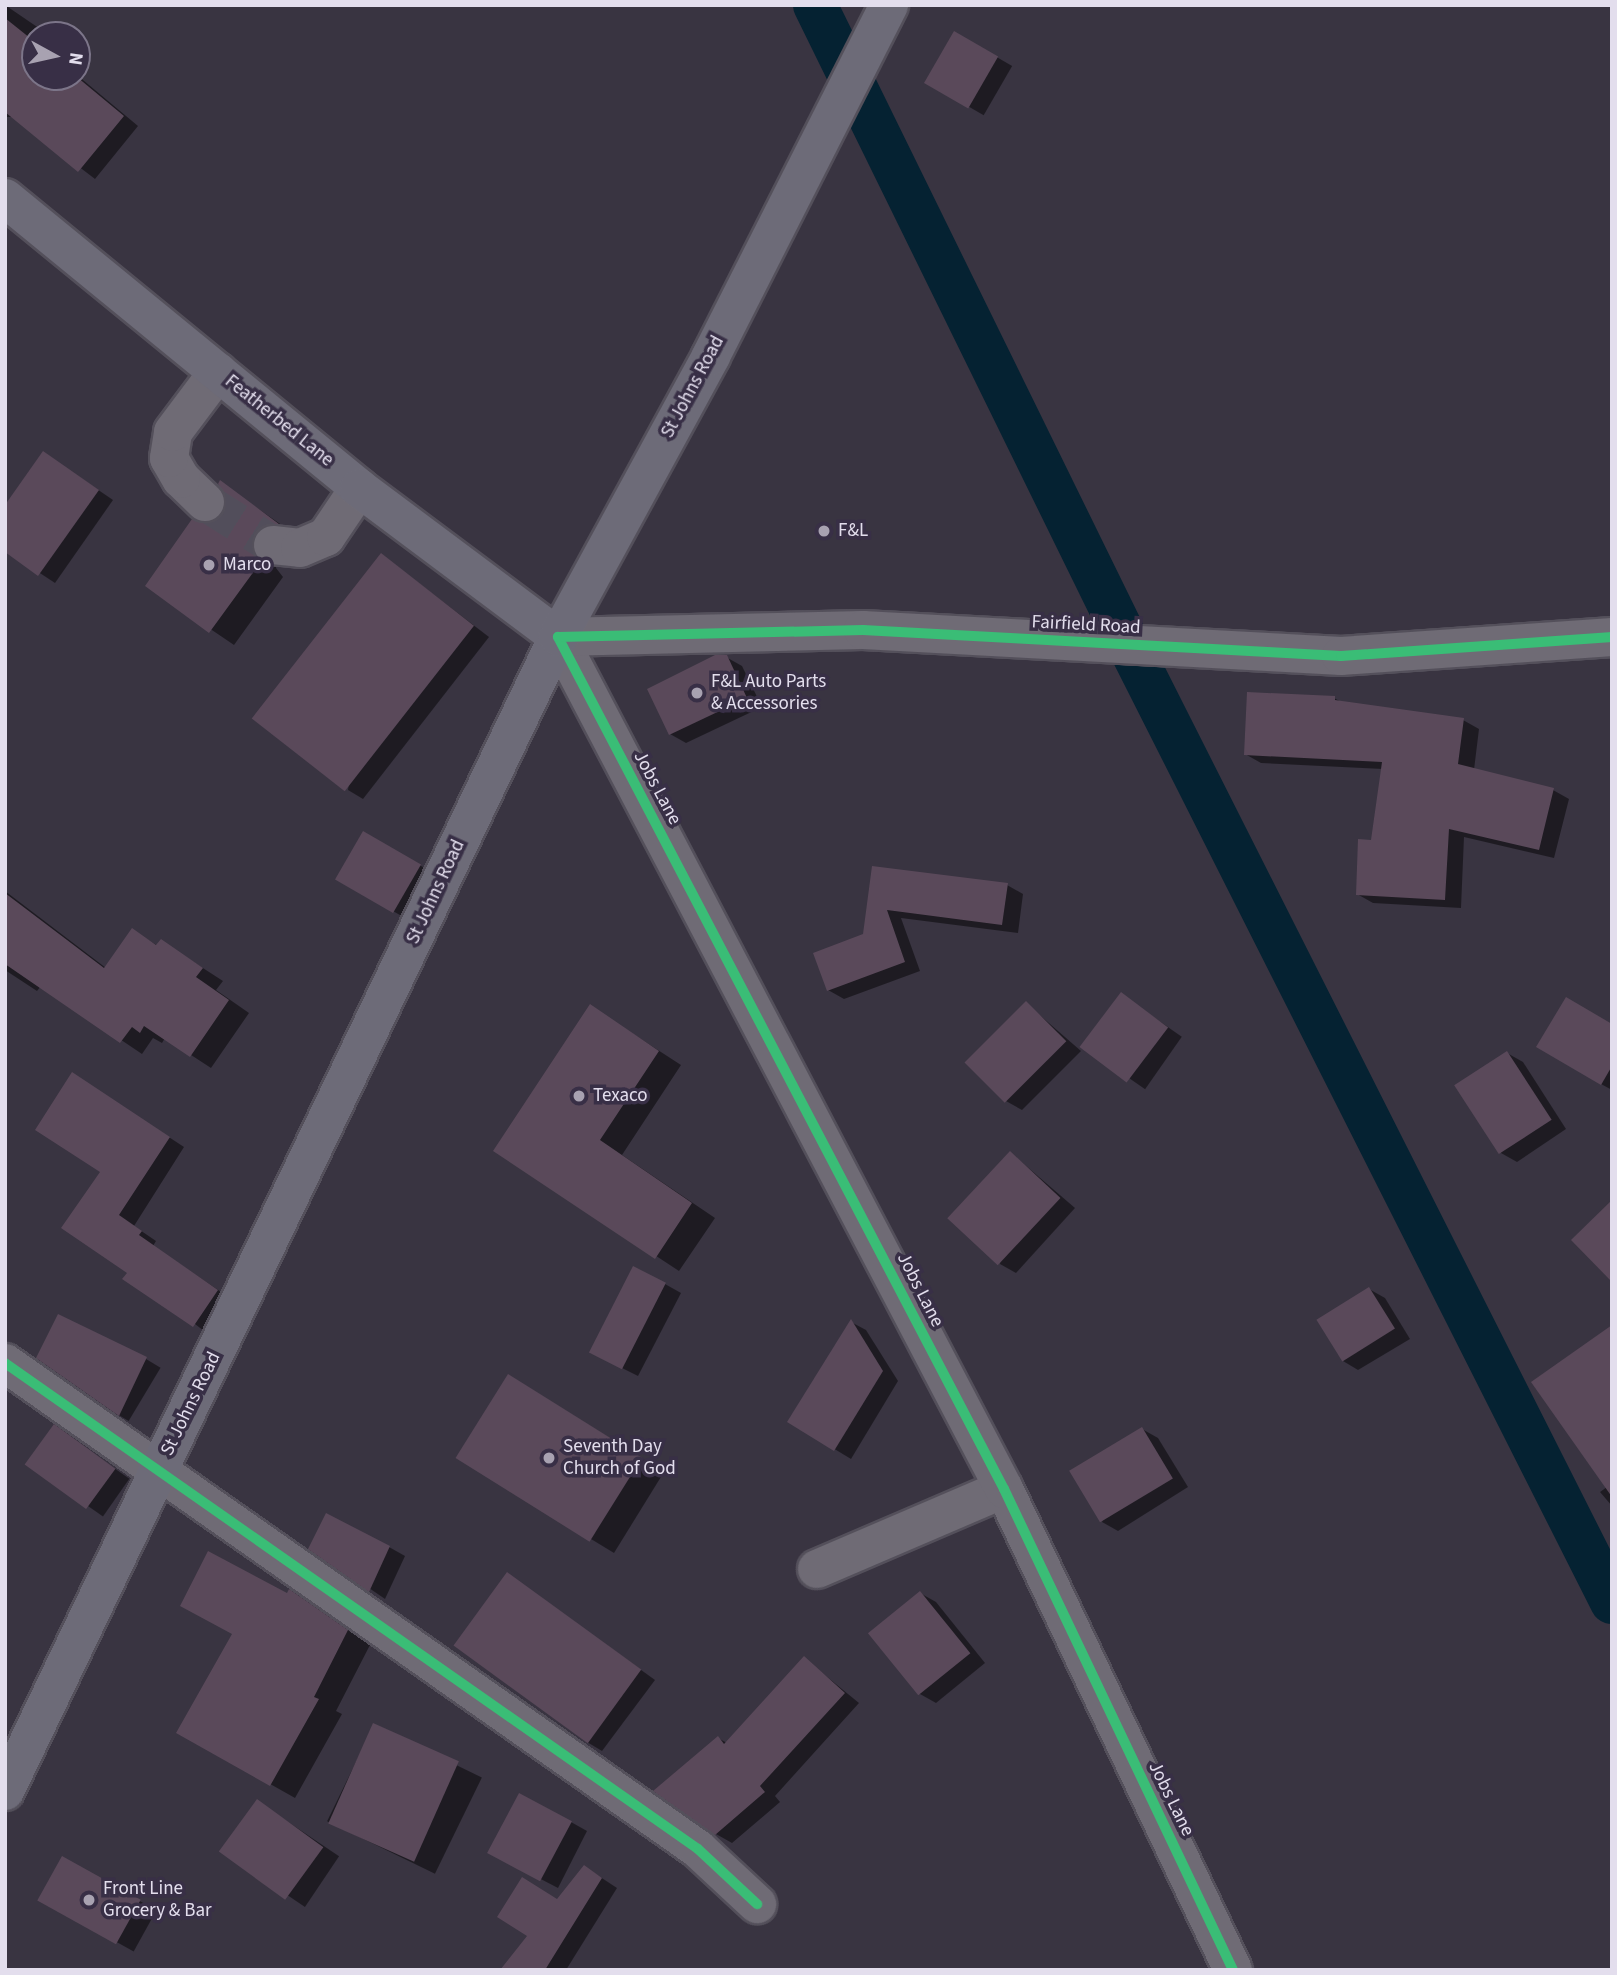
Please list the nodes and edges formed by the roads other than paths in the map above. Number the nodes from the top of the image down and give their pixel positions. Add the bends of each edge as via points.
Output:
1 (889, 5) edge
2 (5, 198) edge
3 (218, 372) junction
4 (359, 488) junction
5 (205, 502) tunnel mouth
6 (273, 545) tunnel mouth
7 (558, 637) junction
8 (1612, 637) edge
9 (5, 1363) edge
10 (159, 1470) junction
11 (1004, 1489) junction
12 (817, 1569) dead end
13 (8, 1778) edge
14 (757, 1904) dead end
15 (1233, 1970) edge

1 - 7 main road, St Johns Road via 711,356
2 - 3 main road, Featherbed Lane
3 - 4 main road, Featherbed Lane
3 - 5 street via 173,432 169,457 181,479
4 - 6 street via 326,537 300,548
4 - 7 main road, Featherbed Lane
7 - 8 street, Fairfield Road via 863,630 1341,656
7 - 10 main road, St Johns Road
7 - 11 street, Jobs Lane
9 - 10 street
10 - 13 main road, St Johns Road
10 - 14 street via 698,1849
11 - 12 street
11 - 15 street, Jobs Lane

